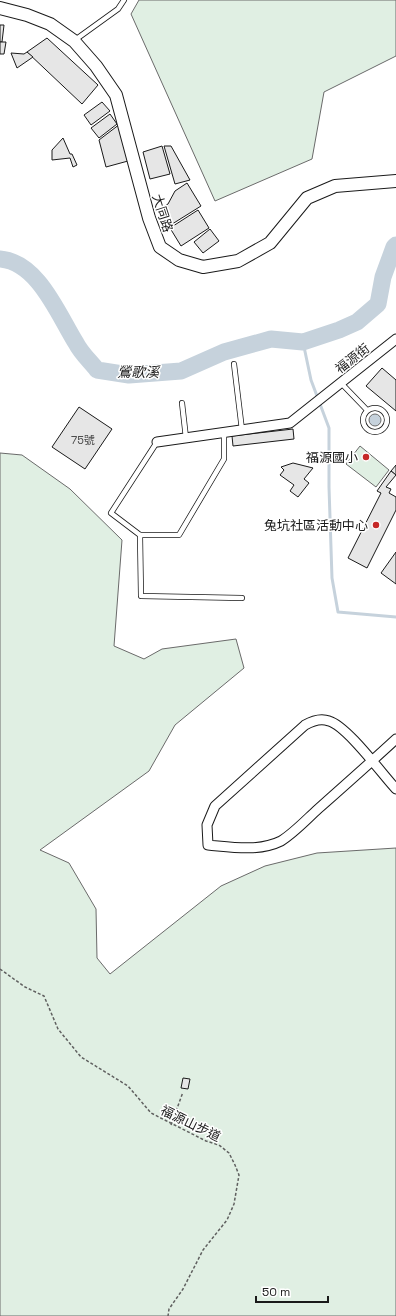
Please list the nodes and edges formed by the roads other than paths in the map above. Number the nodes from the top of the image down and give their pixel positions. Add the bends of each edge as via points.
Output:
1 (124, 0) edge
2 (0, 8) edge
3 (74, 41) junction
4 (396, 181) edge
5 (396, 339) edge
6 (234, 364) dead end
7 (341, 383) junction
8 (182, 403) dead end
9 (367, 410) junction
10 (242, 430) junction
11 (224, 432) junction
12 (186, 438) junction
13 (157, 442) joint
14 (140, 535) junction
15 (242, 598) dead end
16 (396, 739) edge
17 (371, 761) junction
18 (396, 789) edge

1 - 3 lane via 118,9
2 - 3 street, 大同路 via 50,24
3 - 4 street, 大同路 via 96,66 116,95 157,240 160,246 180,260 203,267 238,261 270,243 307,198 335,186
5 - 7 street, 福源街
6 - 10 lane
7 - 9 lane
7 - 10 street, 福源街 via 290,423
8 - 12 lane
9 - 9 lane via 362,420 366,428 372,432 383,428 386,417 382,410
10 - 11 street, 福源街
11 - 12 street, 福源街
11 - 14 lane via 224,459 179,535
12 - 13 street, 福源街
13 - 14 lane via 111,513
14 - 15 lane via 141,596
16 - 17 street
17 - 17 street via 338,725 321,720 305,725 215,806 207,826 208,845 239,848 280,841
17 - 18 street

